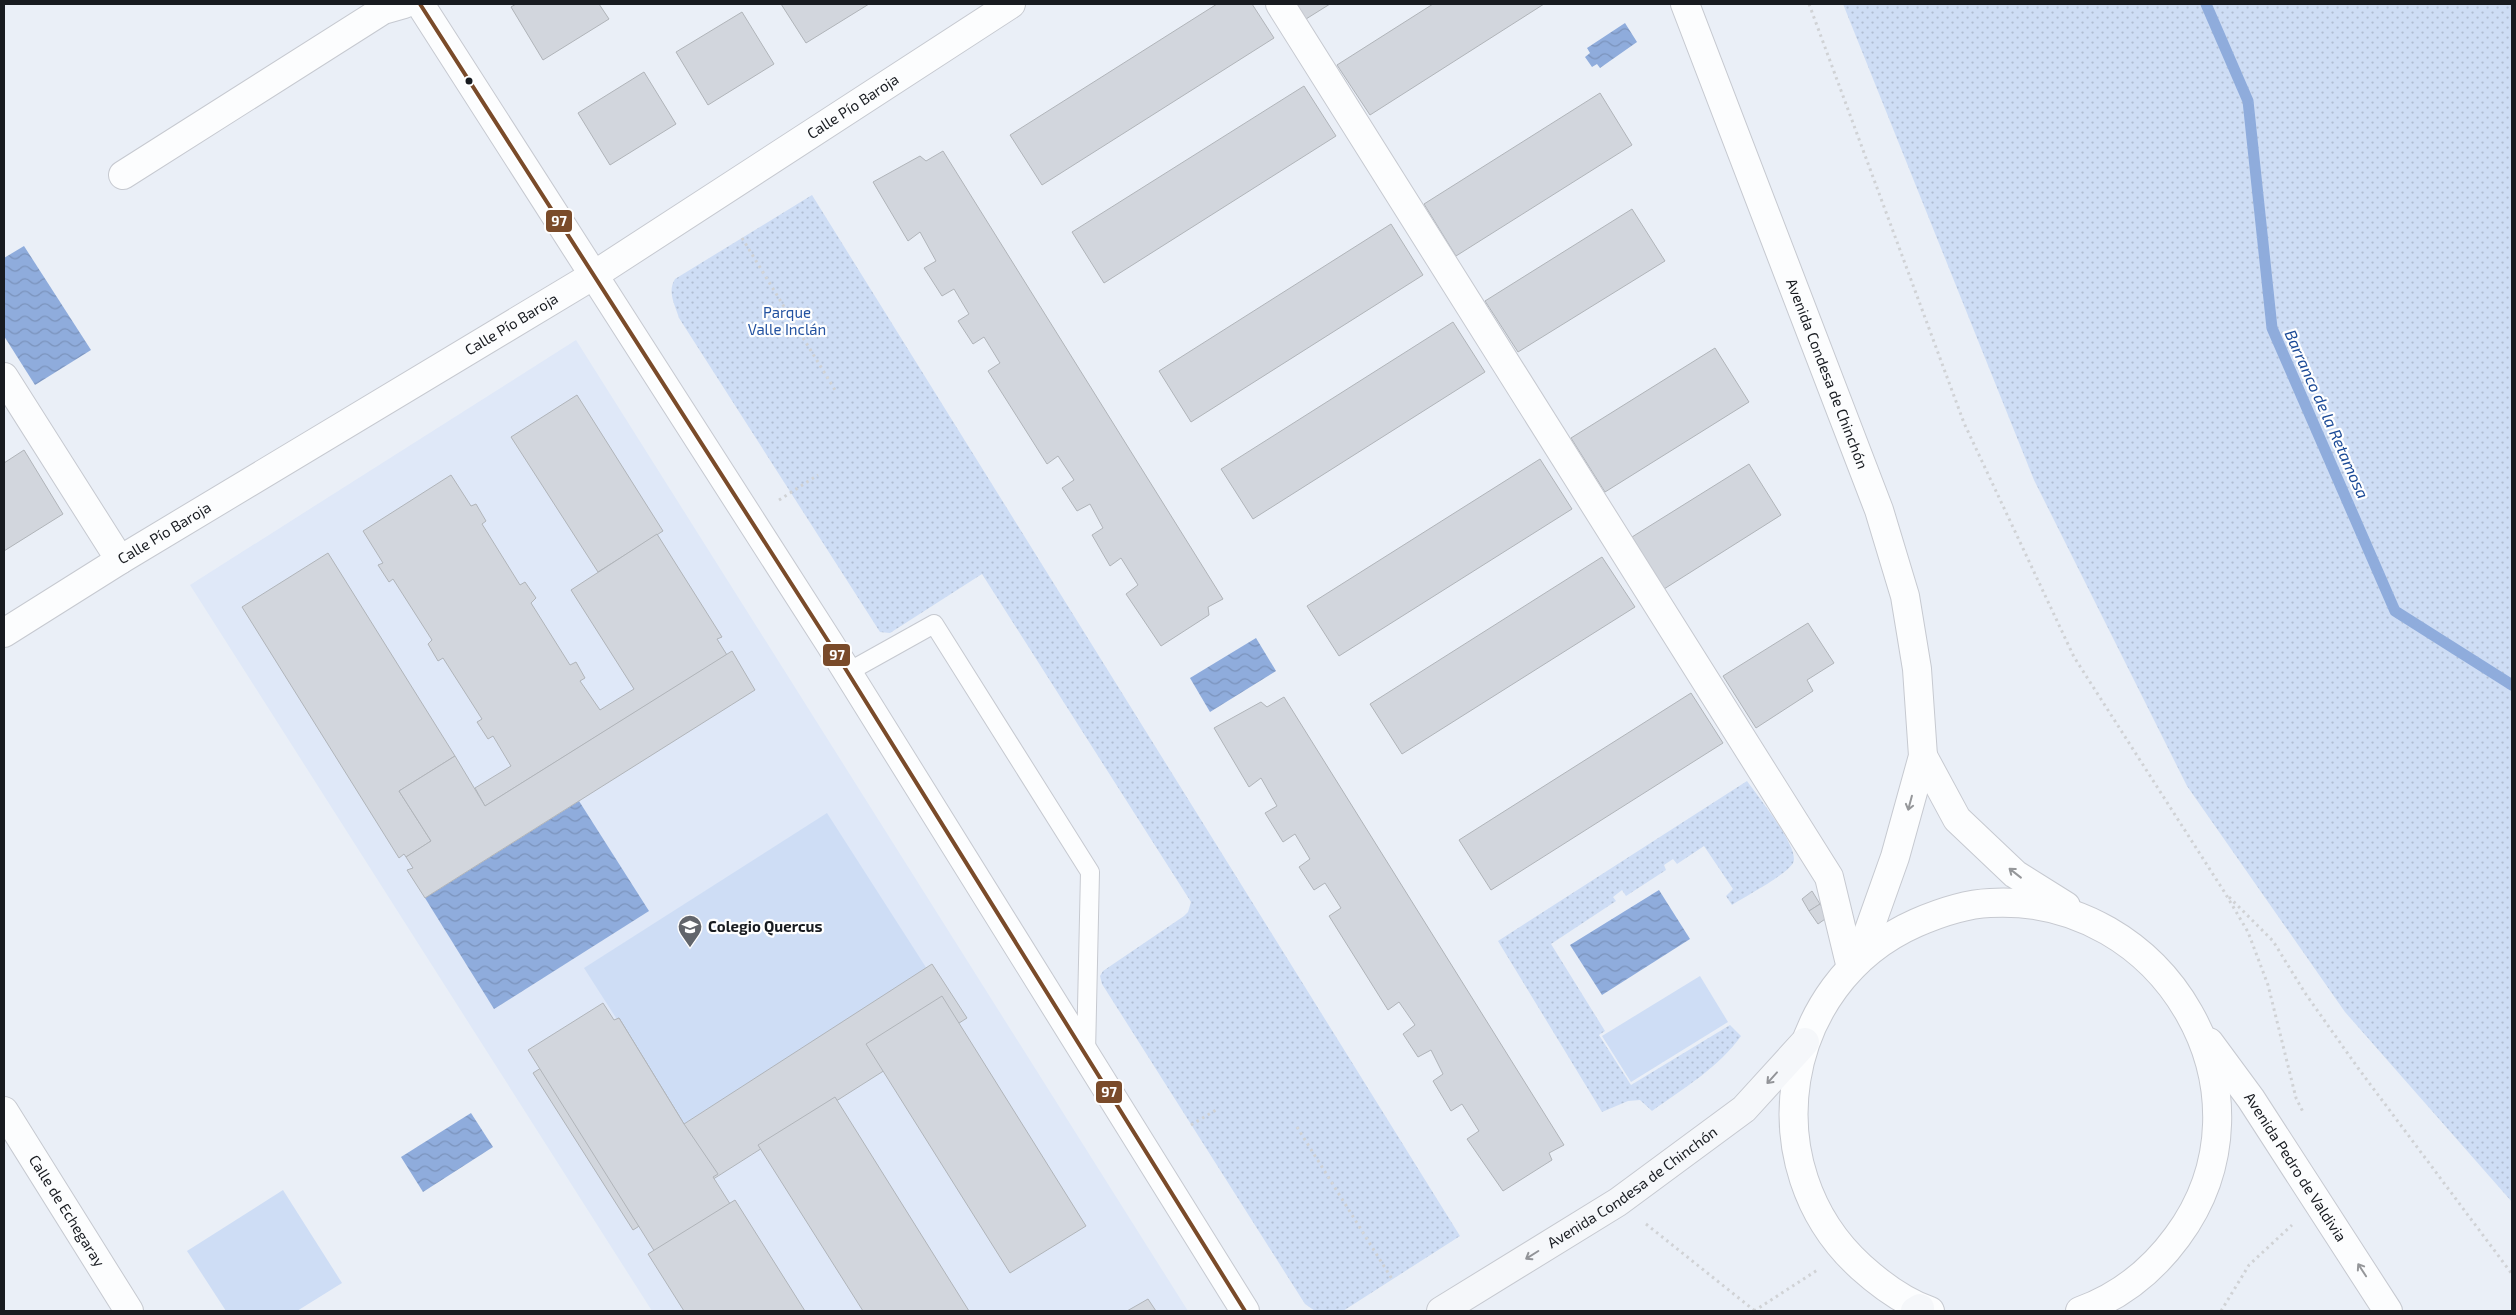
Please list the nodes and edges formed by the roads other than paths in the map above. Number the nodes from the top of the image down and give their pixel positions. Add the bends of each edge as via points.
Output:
1 (404, 4) edge
2 (420, 4) edge
3 (1011, 4) edge
4 (1280, 4) edge
5 (1684, 4) edge
6 (124, 176) dead end
7 (594, 275) junction
8 (4, 377) edge
9 (120, 560) junction
10 (4, 633) edge
11 (848, 672) junction
12 (1922, 756) junction
13 (2086, 918) junction
14 (1854, 964) junction
15 (2198, 1027) junction
16 (1805, 1042) junction
17 (1086, 1054) junction
18 (4, 1111) edge
19 (1922, 1310) edge
20 (129, 1311) edge
21 (1245, 1311) edge
22 (1441, 1311) edge
23 (2080, 1311) edge
24 (2388, 1311) edge

1 - 6 street via 383,10
2 - 7 street
3 - 7 street, Calle Pío Baroja
4 - 14 street via 1829,877
5 - 12 street, Avenida Condesa de Chinchón via 1879,510 1905,596 1917,669
7 - 9 street, Calle Pío Baroja
7 - 11 street
8 - 9 street
9 - 10 street, Calle Pío Baroja
11 - 17 street
11 - 17 lane via 934,624 1090,872
13 -> 12 street, Avenida Condesa de Chinchón via 2015,874 1957,819
12 -> 14 street, Avenida Condesa de Chinchón via 1895,857
13 - 14 street via 2038,905 1990,902 1941,912 1897,931
13 - 15 street via 2121,937 2152,962 2178,993
14 - 16 street via 1824,1002
15 - 23 street via 2211,1066 2217,1106 2214,1147 2204,1186 2187,1223 2163,1256 2132,1284 2098,1305
24 -> 15 street, Avenida Pedro de Valdivia via 2252,1100
16 - 19 street via 1796,1078 1793,1115 1796,1153 1806,1189 1823,1223 1845,1253 1880,1285
16 -> 22 street, Avenida Condesa de Chinchón via 1744,1109 1618,1202
17 - 21 street
18 - 20 street, Calle de Echegaray

